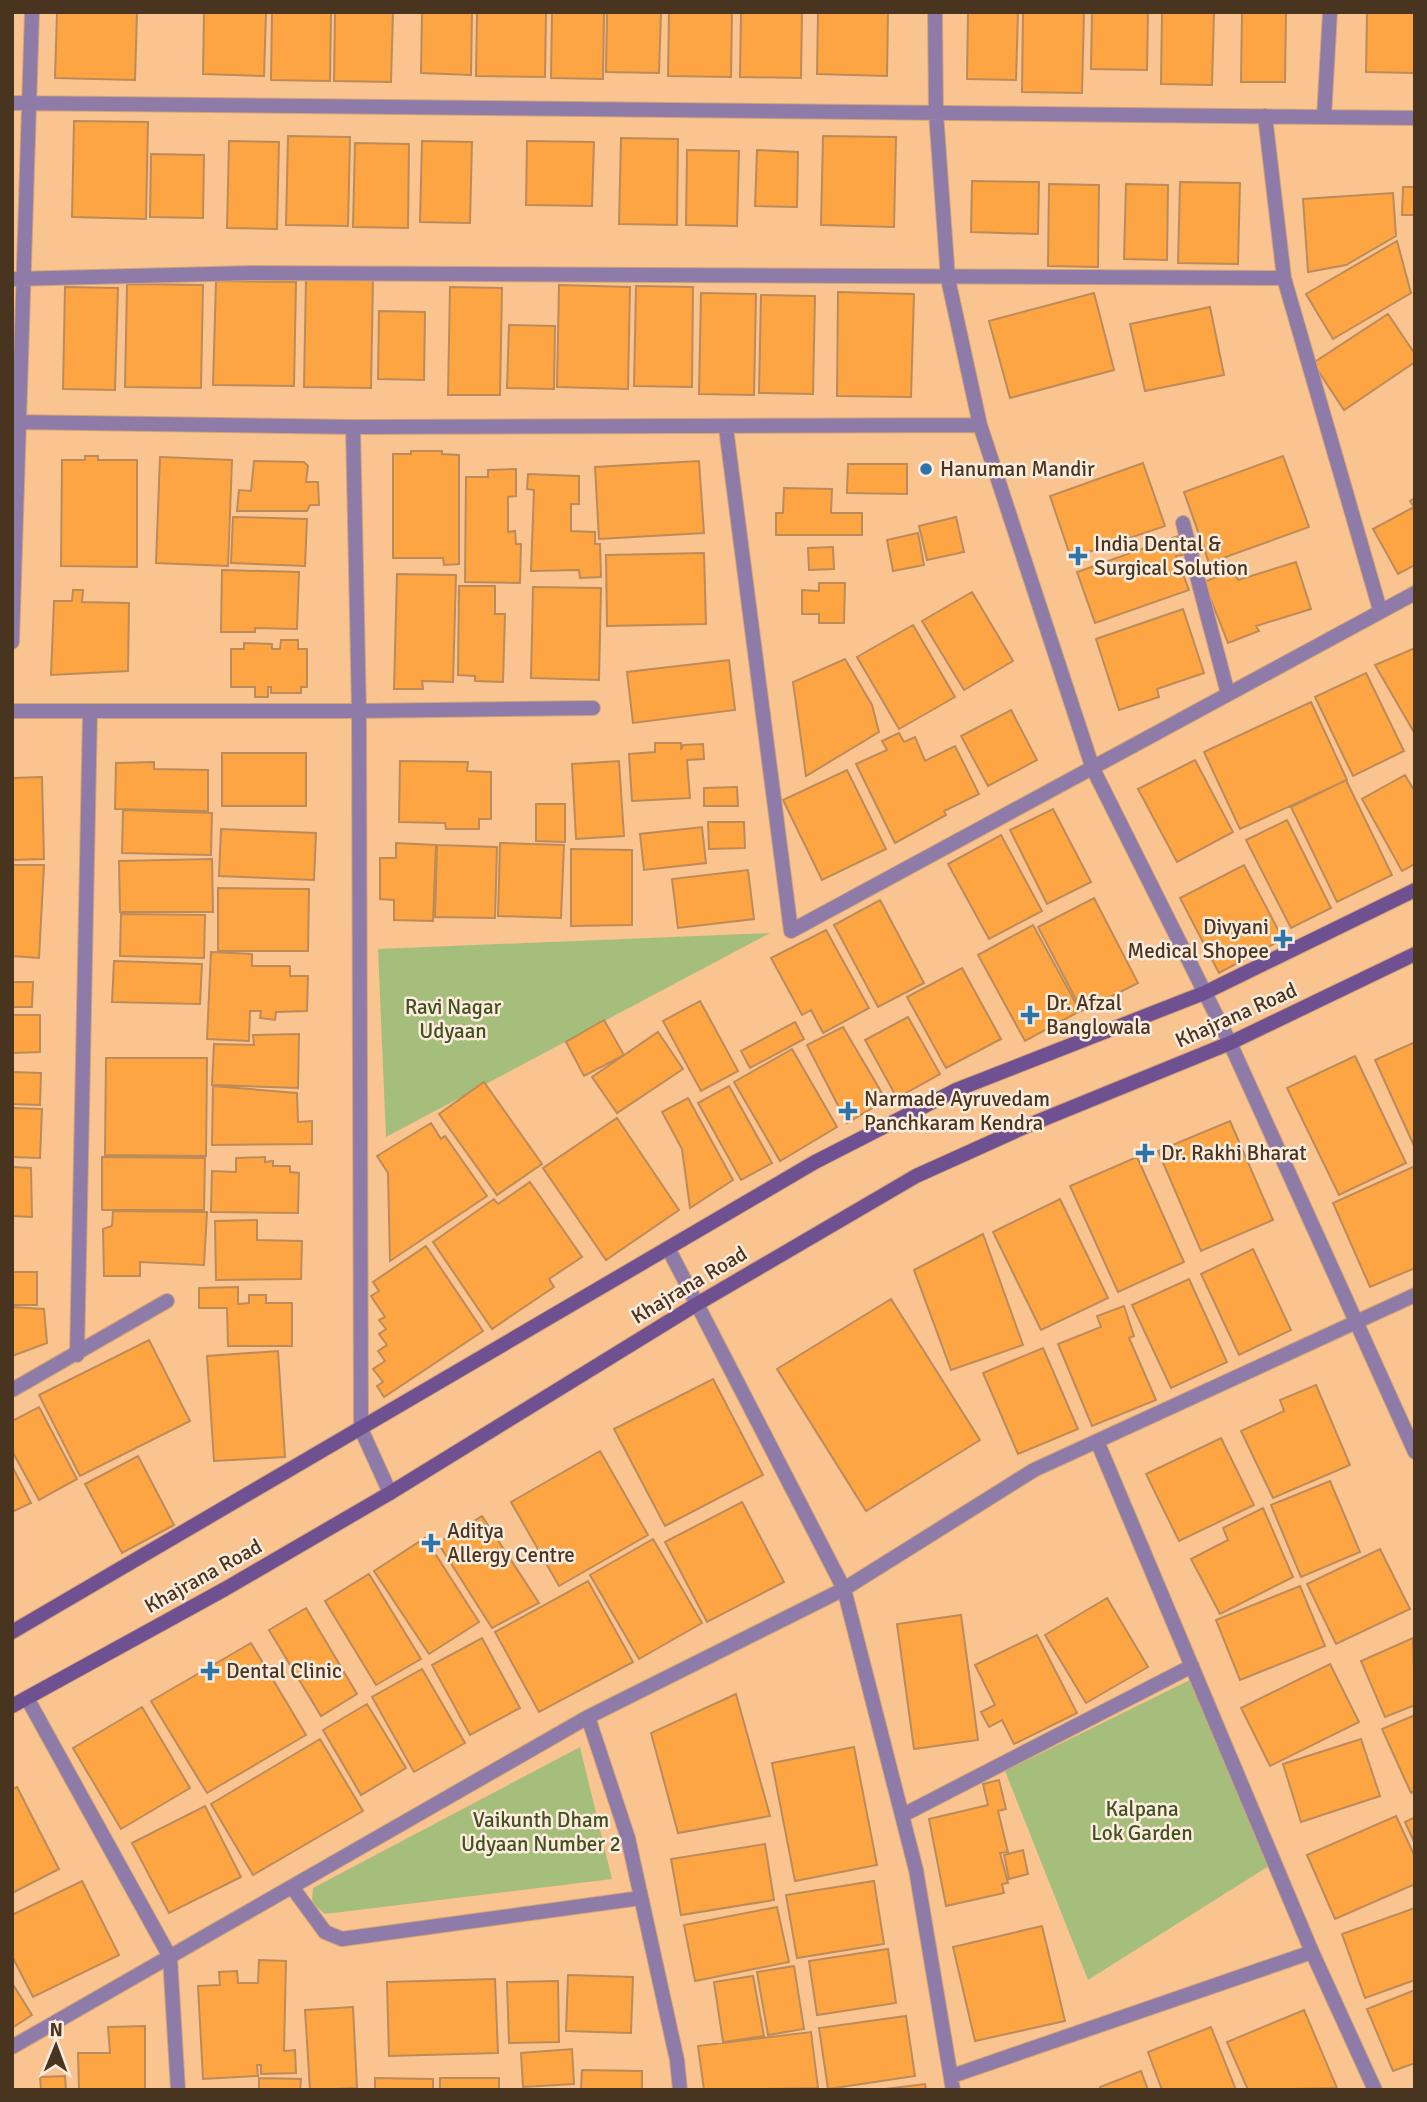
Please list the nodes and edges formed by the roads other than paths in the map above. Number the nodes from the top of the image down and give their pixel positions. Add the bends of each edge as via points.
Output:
1 (33, 12) edge
2 (935, 12) edge
3 (1330, 12) edge
4 (12, 103) edge
5 (31, 104) junction
6 (936, 113) junction
7 (1265, 116) junction
8 (1324, 117) junction
9 (1415, 118) edge
10 (1284, 278) junction
11 (19, 279) edge
12 (948, 279) junction
13 (16, 422) edge
14 (980, 425) junction
15 (353, 427) junction
16 (726, 428) junction
17 (1183, 523) dead end
18 (1415, 593) edge
19 (1380, 610) junction
20 (12, 642) edge
21 (1228, 694) junction
22 (593, 708) dead end
23 (12, 711) edge
24 (359, 711) junction
25 (90, 713) junction
26 (1093, 769) junction
27 (1415, 890) edge
28 (1415, 954) edge
29 (1205, 993) junction
30 (1230, 1043) junction
31 (668, 1248) junction
32 (1415, 1295) edge
33 (167, 1301) dead end
34 (697, 1304) junction
35 (1357, 1322) junction
36 (77, 1355) junction
37 (12, 1390) edge
38 (361, 1429) junction
39 (1097, 1441) junction
40 (1415, 1452) edge
41 (390, 1493) junction
42 (844, 1589) junction
43 (12, 1633) edge
44 (1192, 1665) junction
45 (27, 1698) junction
46 (12, 1706) edge
47 (588, 1717) junction
48 (903, 1815) junction
49 (292, 1887) junction
50 (641, 1898) junction
51 (1312, 1952) junction
52 (170, 1957) junction
53 (12, 2047) edge
54 (953, 2083) edge
55 (178, 2090) edge
56 (680, 2090) edge
57 (1376, 2090) edge

1 - 5 street
2 - 6 street
3 - 8 street
4 - 5 street
5 - 6 street
5 - 11 street
6 - 7 street
6 - 12 street
7 - 8 street
7 - 10 street
8 - 9 street
10 - 12 street
10 - 19 street
11 - 12 street via 252,273
11 - 13 street
12 - 14 street
13 - 15 street
13 - 20 street
14 - 16 street
14 - 26 street
15 - 16 street
15 - 24 street
16 - 26 street via 791,931
17 - 21 street
18 - 19 street
19 - 21 street
21 - 26 street
22 - 24 street
23 - 25 street
24 - 25 street
24 - 38 street
25 - 36 street
26 - 29 street
27 - 29 main road, Khajrana Road
28 - 30 main road, Khajrana Road
29 - 30 street
29 - 31 main road, Khajrana Road via 956,1090 815,1162
30 - 34 main road, Khajrana Road via 916,1176
30 - 35 street
31 - 34 street
31 - 38 main road, Khajrana Road
32 - 35 street
33 - 36 street
34 - 41 main road, Khajrana Road
34 - 42 street
35 - 39 street
35 - 40 street
36 - 37 street
38 - 41 street
38 - 43 main road, Khajrana Road
39 - 42 street via 1034,1470
39 - 44 street
41 - 45 main road, Khajrana Road
42 - 47 street
42 - 48 street
44 - 48 street
44 - 51 street
45 - 46 main road, Khajrana Road
45 - 52 street
47 - 49 street
47 - 50 street via 628,1838
48 - 54 street
49 - 50 street via 325,1932 342,1939
49 - 52 street
50 - 56 street
51 - 54 street
51 - 57 street
52 - 53 street
52 - 55 street

